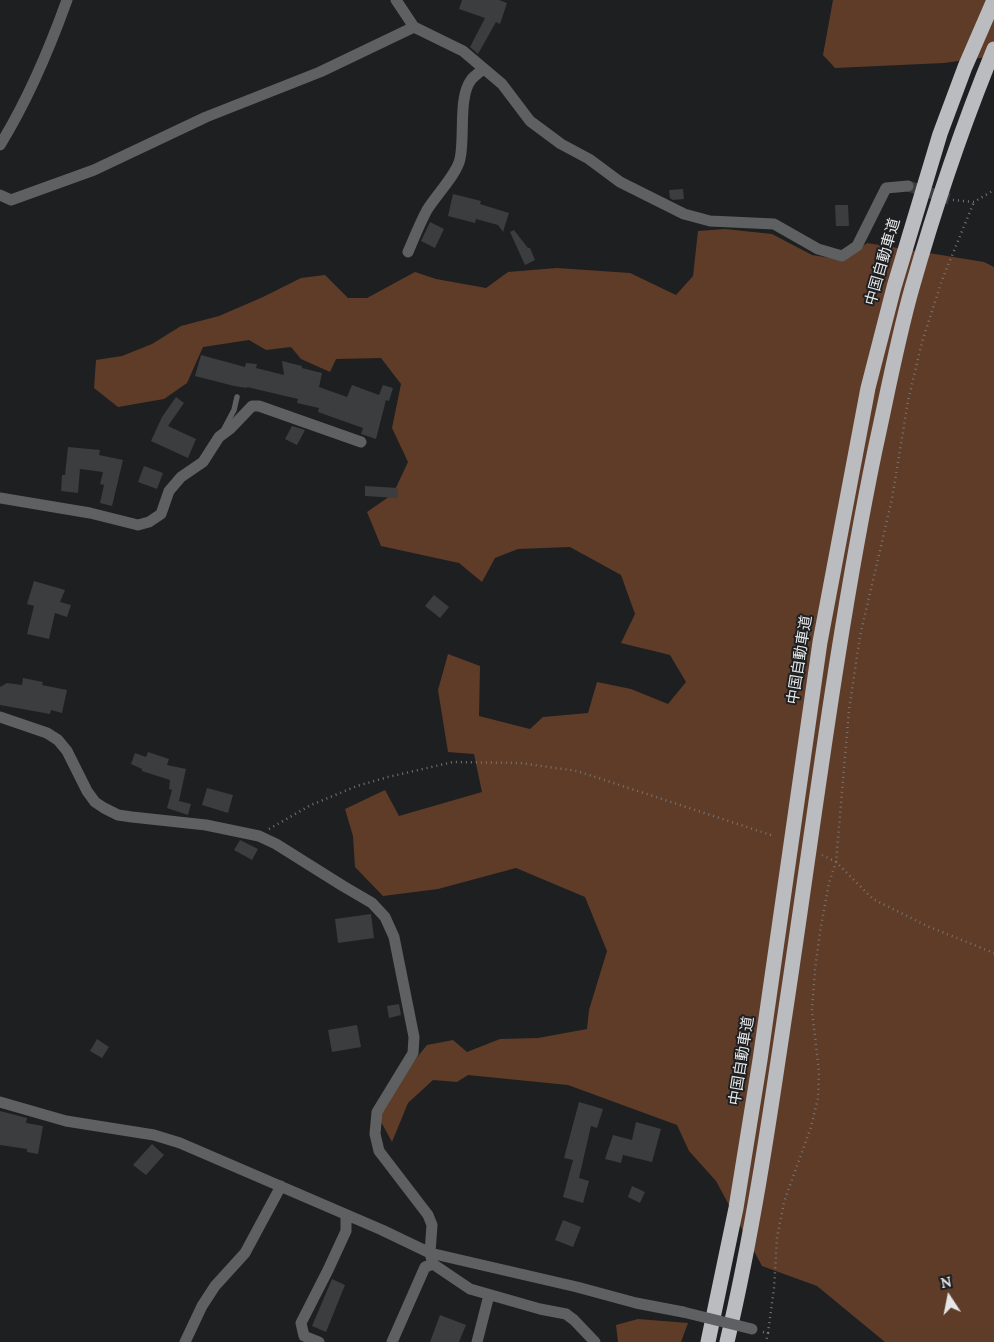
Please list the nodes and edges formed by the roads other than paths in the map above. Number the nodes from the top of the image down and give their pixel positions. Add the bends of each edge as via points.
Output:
1 (67, 0) edge
2 (396, 0) edge
3 (994, 0) edge
4 (414, 26) junction
5 (994, 49) edge
6 (483, 69) junction
7 (0, 145) edge
8 (908, 186) tunnel mouth
9 (0, 195) edge
10 (408, 252) dead end
11 (237, 396) dead end
12 (218, 436) junction
13 (361, 442) dead end
14 (0, 498) edge
15 (0, 718) edge
16 (0, 1102) edge
17 (281, 1186) junction
18 (346, 1216) junction
19 (432, 1259) junction
20 (489, 1295) junction
21 (752, 1329) dead end
22 (185, 1342) edge
23 (319, 1342) edge
24 (392, 1342) edge
25 (477, 1342) edge
26 (595, 1342) edge
27 (708, 1342) edge
28 (727, 1342) edge

1 - 7 street via 45,58
2 - 4 street
3 - 27 highway, 中国自動車道 via 940,134 896,278 868,388 820,642 736,1208
4 - 6 street via 463,51
4 - 9 street via 320,72 206,117 94,170 11,200
5 - 28 highway via 958,142 914,281 874,455 838,650 754,1213
6 - 8 street via 502,84 530,121 561,144 589,159 620,182 684,214 710,221 774,224 818,249 842,256 857,246 886,188
6 - 10 street via 467,88 460,159 456,170 427,210
11 - 12 lane via 234,410
12 - 13 street via 231,428 252,406 260,406
12 - 14 street via 203,462 181,477 169,491 161,514 144,524
15 - 19 street via 47,733 58,740 67,750 87,791 104,808 118,815 206,825 259,836 372,902 385,917 394,937 414,1037 413,1053 377,1112 375,1134 379,1151 428,1215 432,1226
16 - 17 street via 66,1121 154,1135
17 - 18 street
17 - 22 street via 245,1253 202,1306
18 - 19 street via 382,1230
18 - 23 street via 346,1230 301,1322 304,1336
19 - 20 street via 470,1289
19 - 21 street, bridge via 577,1287
19 - 24 street via 424,1268
20 - 25 street
20 - 26 street via 566,1314

